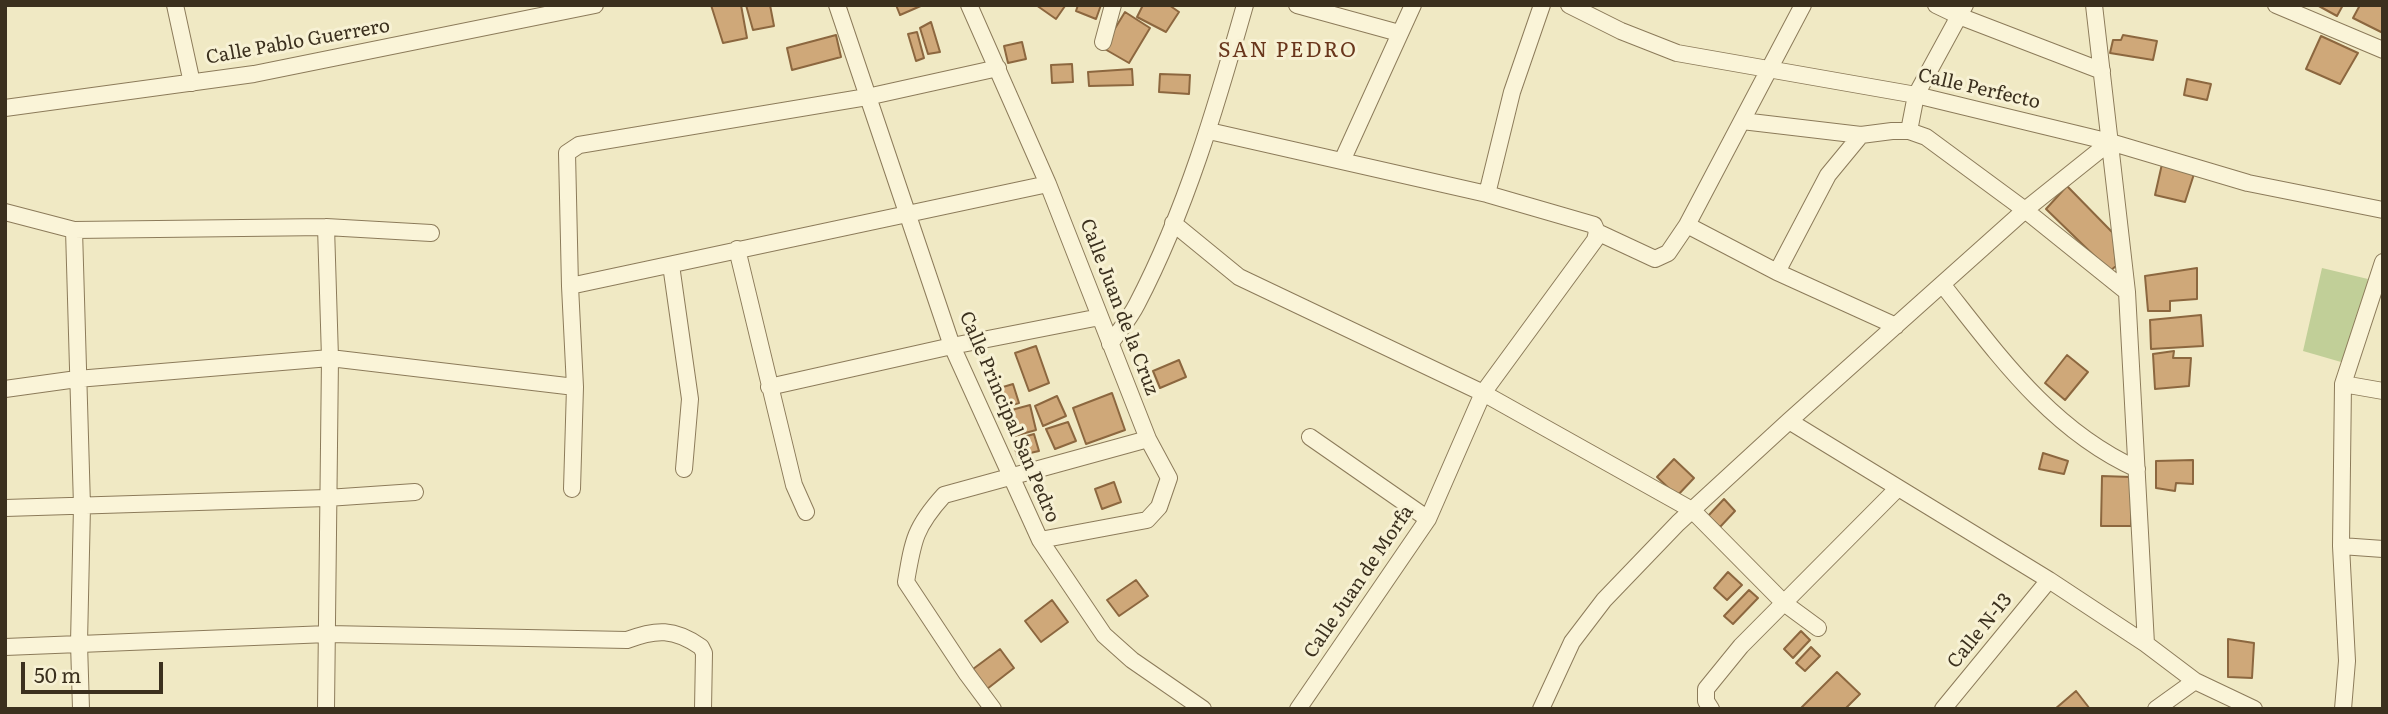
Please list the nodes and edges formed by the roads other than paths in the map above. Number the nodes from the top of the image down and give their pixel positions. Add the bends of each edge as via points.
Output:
1 (175, 5) edge
2 (596, 5) edge
3 (837, 5) edge
4 (969, 5) edge
5 (1113, 5) edge
6 (1245, 5) edge
7 (1297, 5) edge
8 (1413, 5) edge
9 (1542, 5) edge
10 (1569, 5) edge
11 (1803, 5) edge
12 (1936, 5) edge
13 (2094, 5) edge
14 (2276, 5) edge
15 (1962, 11) edge
16 (1399, 33) junction
17 (1103, 42) dead end
18 (2383, 50) edge
19 (998, 68) junction
20 (1770, 68) junction
21 (2102, 71) junction
22 (192, 83) junction
23 (1916, 95) junction
24 (867, 97) junction
25 (5, 108) edge
26 (1742, 121) junction
27 (1209, 131) junction
28 (1909, 131) junction
29 (1861, 135) junction
30 (2110, 142) junction
31 (1342, 161) junction
32 (1048, 184) junction
33 (1487, 194) junction
34 (2383, 210) edge
35 (2025, 211) junction
36 (5, 212) edge
37 (908, 213) junction
38 (1173, 223) junction
39 (1687, 225) junction
40 (326, 227) junction
41 (1595, 229) junction
42 (74, 230) junction
43 (430, 233) dead end
44 (737, 249) junction
45 (2383, 262) edge
46 (671, 265) junction
47 (1777, 272) junction
48 (1942, 284) junction
49 (570, 286) junction
50 (2127, 292) junction
51 (1100, 317) junction
52 (1895, 326) junction
53 (1110, 344) junction
54 (952, 346) junction
55 (330, 358) junction
56 (77, 379) junction
57 (2343, 384) junction
58 (575, 387) junction
59 (769, 387) junction
60 (5, 389) edge
61 (2383, 391) edge
62 (1483, 393) junction
63 (1789, 421) junction
64 (1310, 437) dead end
65 (1148, 439) junction
66 (2137, 469) junction
67 (684, 470) dead end
68 (1010, 477) junction
69 (1898, 488) junction
70 (572, 489) dead end
71 (415, 492) dead end
72 (327, 498) junction
73 (82, 506) junction
74 (5, 508) edge
75 (1692, 510) junction
76 (806, 512) dead end
77 (1428, 519) junction
78 (1040, 540) junction
79 (2341, 546) junction
80 (2383, 549) edge
81 (2049, 580) junction
82 (1784, 603) junction
83 (1818, 628) dead end
84 (328, 634) junction
85 (79, 643) junction
86 (2146, 644) junction
87 (5, 647) edge
88 (2196, 681) junction
89 (80, 709) edge
90 (326, 709) edge
91 (703, 709) edge
92 (993, 709) edge
93 (1203, 709) edge
94 (1298, 709) edge
95 (1541, 709) edge
96 (1711, 709) edge
97 (1943, 709) edge
98 (2156, 709) edge
99 (2254, 709) edge
100 (2343, 709) edge

1 - 22 street
2 - 22 street, Calle Pablo Guerrero
3 - 24 street, Calle Principal San Pedro
4 - 19 street, Calle Juan de la Cruz
5 - 17 street
6 - 27 street
7 - 16 street
8 - 16 street
9 - 33 street via 1512,92
10 - 20 street, Calle Perfecto via 1677,53
11 - 20 street
12 - 15 street
13 - 21 street
14 - 18 street
15 - 21 street
15 - 23 street
16 - 31 street
19 - 24 street
19 - 32 street, Calle Juan de la Cruz
20 - 23 street, Calle Perfecto
20 - 26 street
21 - 30 street
22 - 25 street, Calle Pablo Guerrero
23 - 28 street
23 - 30 street, Calle Perfecto
24 - 37 street, Calle Principal San Pedro
24 - 49 street via 579,145 568,153
26 - 29 street
26 - 39 street
27 - 31 street
27 - 38 street
28 - 29 street
28 - 35 street via 1926,137
29 - 47 street via 1828,175
30 - 34 street, Calle Perfecto via 2248,183
30 - 35 street
30 - 50 street
31 - 33 street
32 - 37 street
32 - 51 street, Calle Juan de la Cruz
33 - 41 street
35 - 48 street
35 - 50 street
36 - 42 street
37 - 44 street
37 - 54 street, Calle Principal San Pedro
38 - 53 street via 1137,306
38 - 62 street via 1239,278
39 - 41 street via 1668,253 1655,259
39 - 47 street
40 - 42 street
40 - 43 street
40 - 55 street
41 - 62 street, Calle Juan de Morfa via 1595,240
42 - 56 street
44 - 46 street
44 - 59 street
45 - 57 street
46 - 49 street
46 - 67 street via 690,399
47 - 52 street
48 - 52 street
48 - 66 street via 2039,402 2080,436
49 - 58 street
50 - 66 street
51 - 53 street, Calle Juan de la Cruz
51 - 54 street
52 - 63 street
53 - 65 street, Calle Juan de la Cruz
54 - 59 street
54 - 68 street, Calle Principal San Pedro
55 - 56 street
55 - 58 street
55 - 72 street
56 - 60 street
56 - 73 street
57 - 61 street
57 - 79 street
58 - 70 street
59 - 76 street via 794,485
62 - 75 street
62 - 77 street, Calle Juan de Morfa
63 - 69 street
63 - 75 street
64 - 77 street
65 - 68 street
65 - 78 street, Calle Juan de la Cruz via 1168,478 1159,507 1147,520
66 - 86 street
68 - 78 street, Calle Principal San Pedro
68 - 92 street via 944,495 925,517 912,545 906,582
69 - 81 street
69 - 82 street
71 - 72 street
72 - 73 street
72 - 84 street
73 - 74 street
73 - 85 street
75 - 82 street
75 - 95 street via 1604,600 1572,642
77 - 94 street, Calle Juan de Morfa
78 - 93 street, Calle Principal San Pedro via 1104,635
79 - 80 street
79 - 100 street via 2347,661
81 - 86 street
81 - 97 street, Calle N-13
82 - 83 street
82 - 96 street via 1706,690
84 - 85 street
84 - 90 street
84 - 91 street via 627,640 657,631 677,634 704,653
85 - 87 street
85 - 89 street
86 - 88 street
88 - 98 street
88 - 99 street

